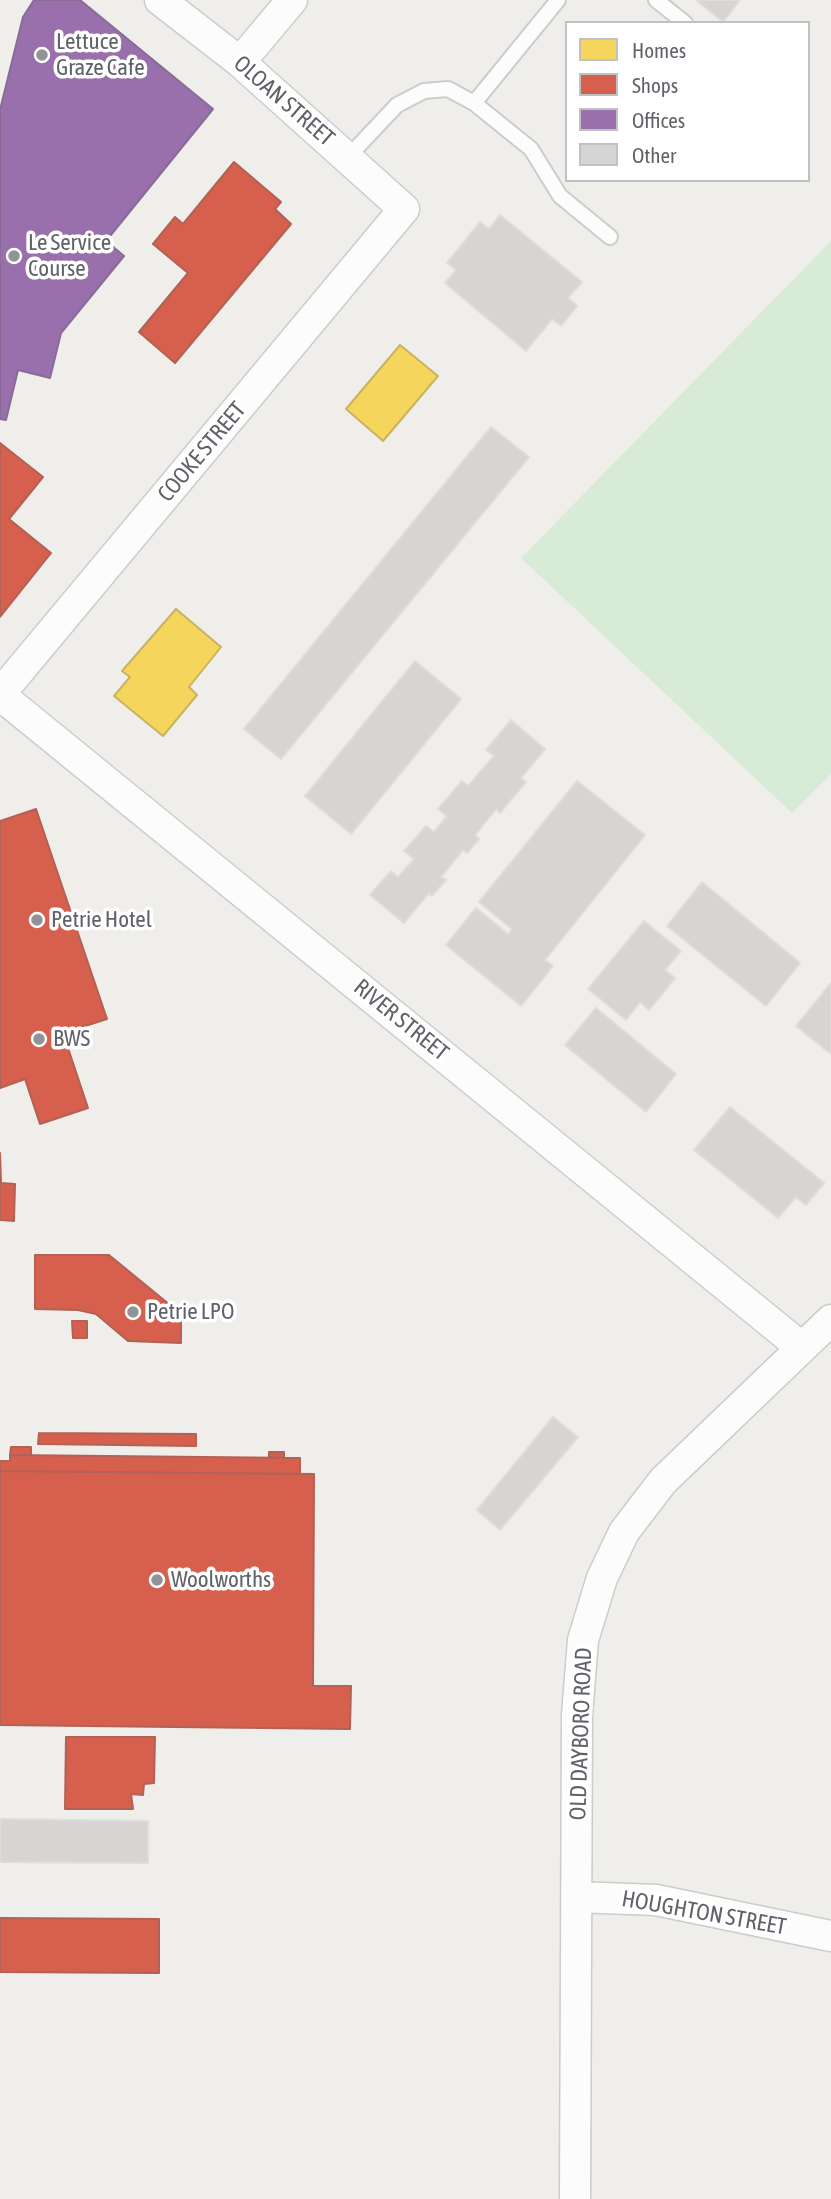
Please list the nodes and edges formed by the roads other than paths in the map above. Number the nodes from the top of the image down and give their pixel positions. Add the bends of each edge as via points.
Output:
1 (160, 0) edge
2 (292, 0) edge
3 (558, 0) edge
4 (656, 0) edge
5 (682, 21) edge
6 (240, 62) junction
7 (474, 103) junction
8 (348, 157) junction
9 (404, 209) joint
10 (610, 237) dead end
11 (0, 694) edge
12 (831, 1320) edge
13 (801, 1347) junction
14 (577, 1897) junction
15 (831, 1936) edge
16 (575, 2199) edge

1 - 6 street, OLOAN STREET
2 - 6 street
3 - 7 lane
4 - 5 lane
6 - 8 street, OLOAN STREET
7 - 8 lane via 448,89 424,91 397,105
7 - 10 lane via 531,149 560,196
8 - 9 street, OLOAN STREET
9 - 11 street, COOKE STREET
11 - 13 street, RIVER STREET
12 - 13 street, OLD DAYBORO ROAD
13 - 14 street, OLD DAYBORO ROAD via 663,1481 624,1532 601,1578 583,1640 577,1715
14 - 15 street, HOUGHTON STREET via 656,1900
14 - 16 street, OLD DAYBORO ROAD

